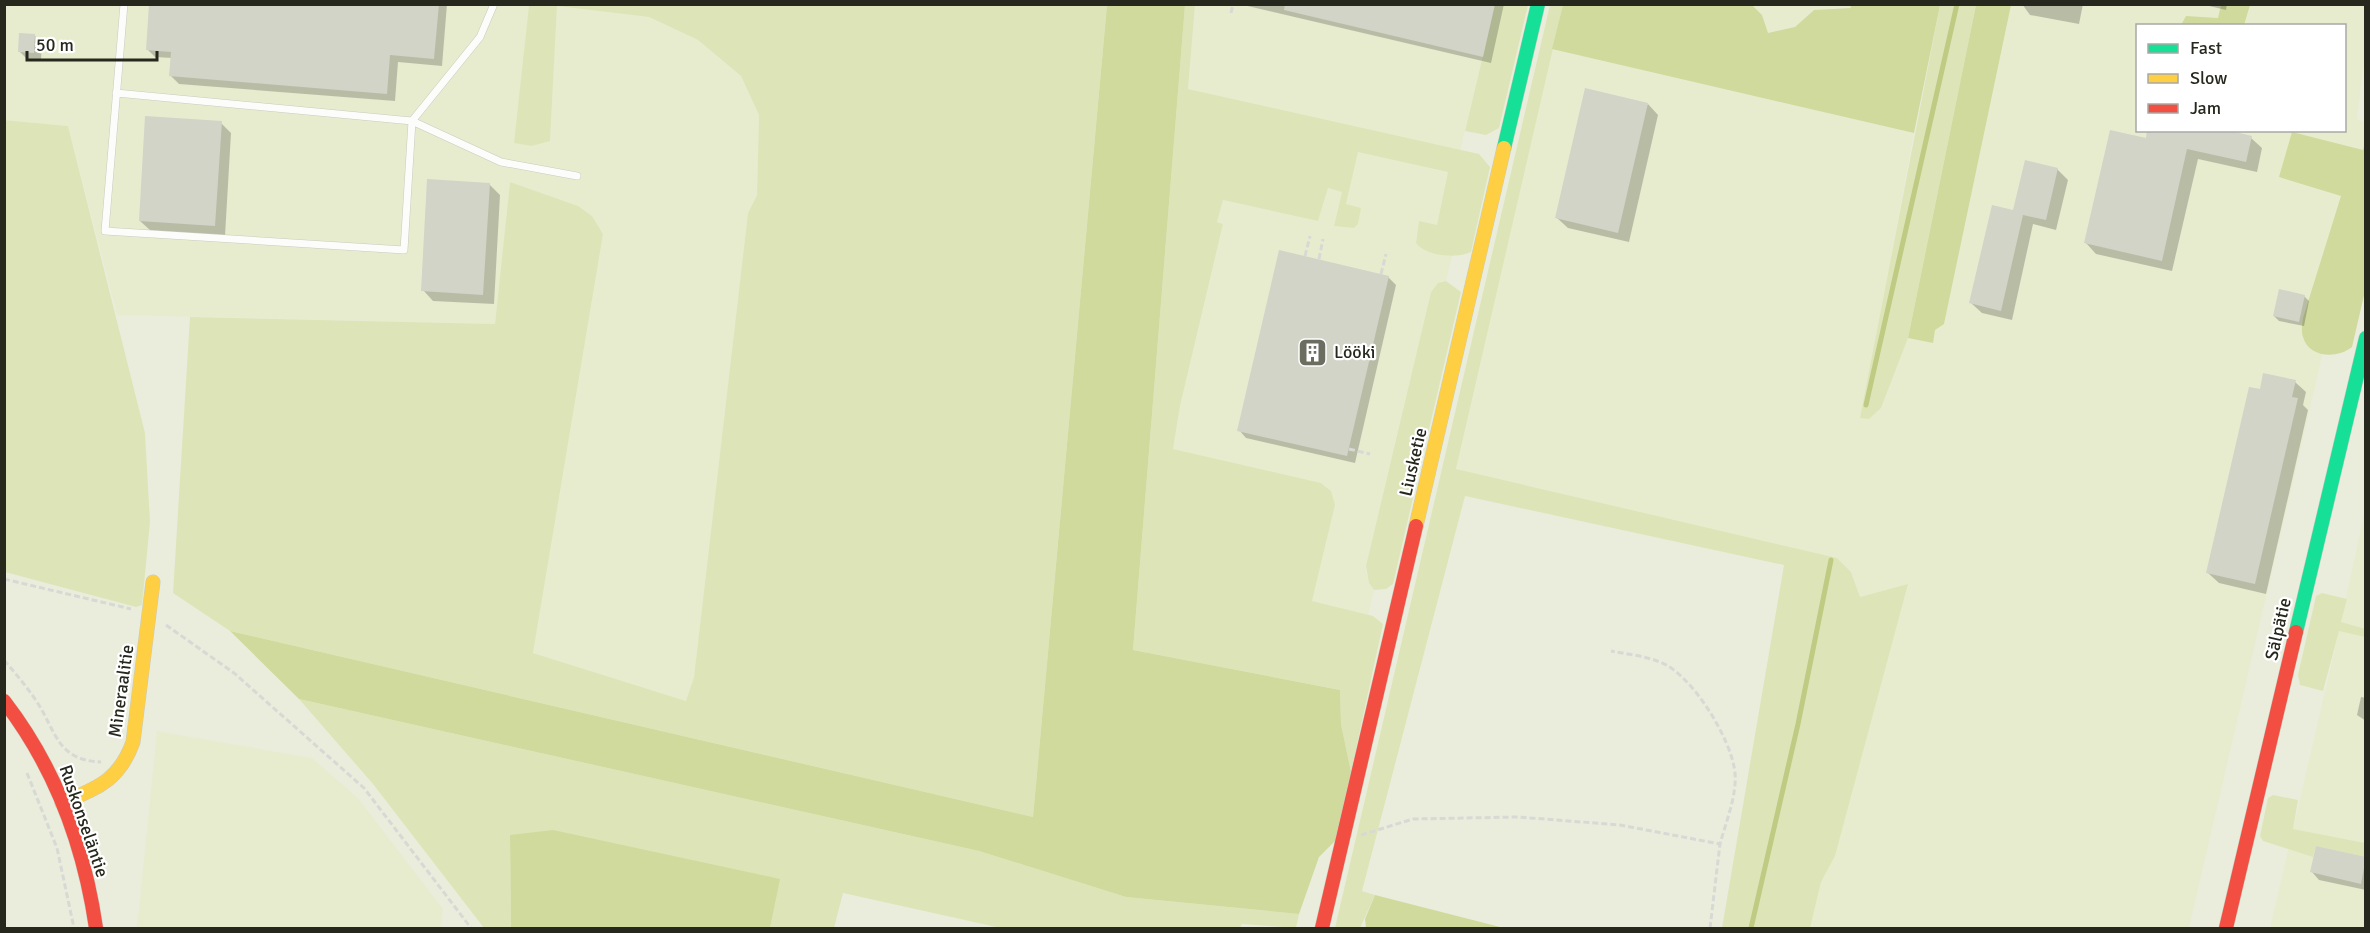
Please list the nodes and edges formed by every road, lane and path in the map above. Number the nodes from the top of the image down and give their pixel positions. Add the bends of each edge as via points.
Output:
1 (124, 4) edge
2 (494, 4) edge
3 (1233, 4) edge
4 (1538, 4) edge
5 (1231, 13) dead end
6 (116, 93) junction
7 (412, 121) junction
8 (577, 176) dead end
9 (1310, 236) dead end
10 (1323, 239) dead end
11 (1386, 254) dead end
12 (1305, 256) dead end
13 (1318, 259) dead end
14 (1381, 274) dead end
15 (2366, 338) edge
16 (1349, 449) dead end
17 (1370, 454) dead end
18 (4, 579) edge
19 (153, 582) dead end
20 (149, 613) junction
21 (1611, 651) dead end
22 (4, 660) edge
23 (4, 701) edge
24 (127, 763) junction
25 (62, 803) junction
26 (1342, 840) junction
27 (1720, 844) junction
28 (96, 928) edge
29 (471, 928) edge
30 (1322, 928) edge
31 (1710, 928) edge
32 (2226, 928) edge

1 - 6 lane
2 - 7 lane via 480,37
3 - 5 path
4 - 26 street, Liusketie
6 - 7 lane
6 - 7 lane via 105,231 404,250
7 - 8 lane via 501,162
9 - 12 path
10 - 13 path
11 - 14 path
15 - 32 street, Sälpätie
16 - 17 path
18 - 20 path
19 - 20 street, Mineraalitie
20 - 24 street, Mineraalitie
20 - 29 path via 234,674 364,788
21 - 27 path via 1662,662 1694,688 1720,728 1735,774
22 - 24 path via 37,702 58,744 87,761
23 - 25 street, Ruskonseläntie via 41,756
24 - 25 street, Mineraalitie via 114,777
25 - 28 street, Ruskonseläntie via 86,876
26 - 27 path via 1413,819 1518,817 1620,825
26 - 30 street, Liusketie
27 - 31 path

